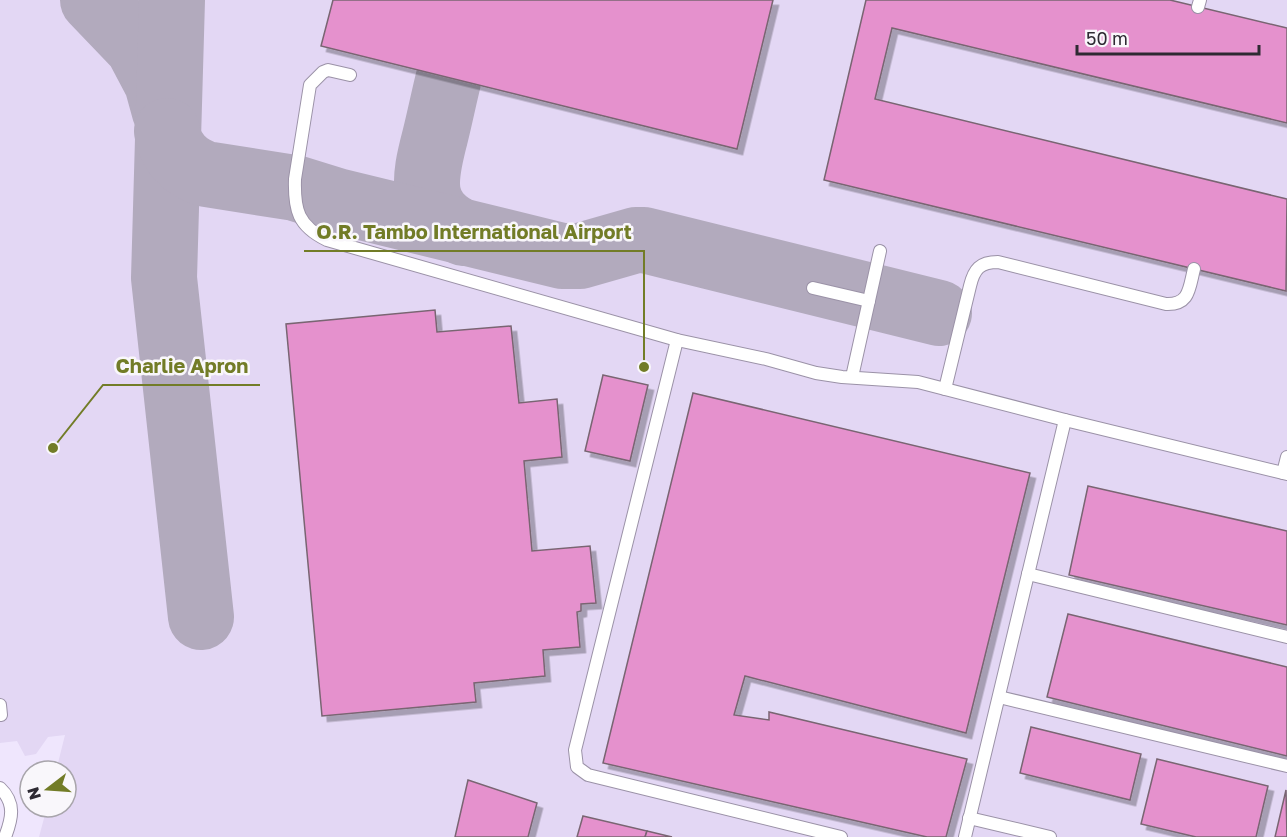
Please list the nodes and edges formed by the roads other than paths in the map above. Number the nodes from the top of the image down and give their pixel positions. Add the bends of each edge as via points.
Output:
1 (350, 75) dead end
2 (880, 251) dead end
3 (1194, 269) dead end
4 (813, 288) dead end
5 (868, 301) junction
6 (677, 340) junction
7 (852, 377) junction
8 (945, 389) junction
9 (1065, 420) junction
10 (1287, 457) edge
11 (1285, 473) edge
12 (1028, 574) junction
13 (1287, 637) edge
14 (999, 697) junction
15 (1287, 766) edge
16 (0, 789) edge
17 (969, 818) junction
18 (5, 837) edge
19 (841, 837) edge
20 (965, 837) edge
21 (1050, 837) edge

1 - 6 lane via 328,70 313,80 307,94 294,195 299,216 310,231 327,240
2 - 5 lane
3 - 8 lane via 1186,298 1177,304 1166,304 998,262 979,266 973,273
4 - 5 lane
5 - 7 lane
6 - 7 lane via 816,373
6 - 19 lane via 574,750 577,767 588,775
7 - 8 lane via 918,382
8 - 9 lane
9 - 11 lane
9 - 12 lane
10 - 11 lane
12 - 13 lane
12 - 14 lane
14 - 15 lane
14 - 17 lane
16 - 18 lane via 8,796 12,818
17 - 20 lane
17 - 21 lane

